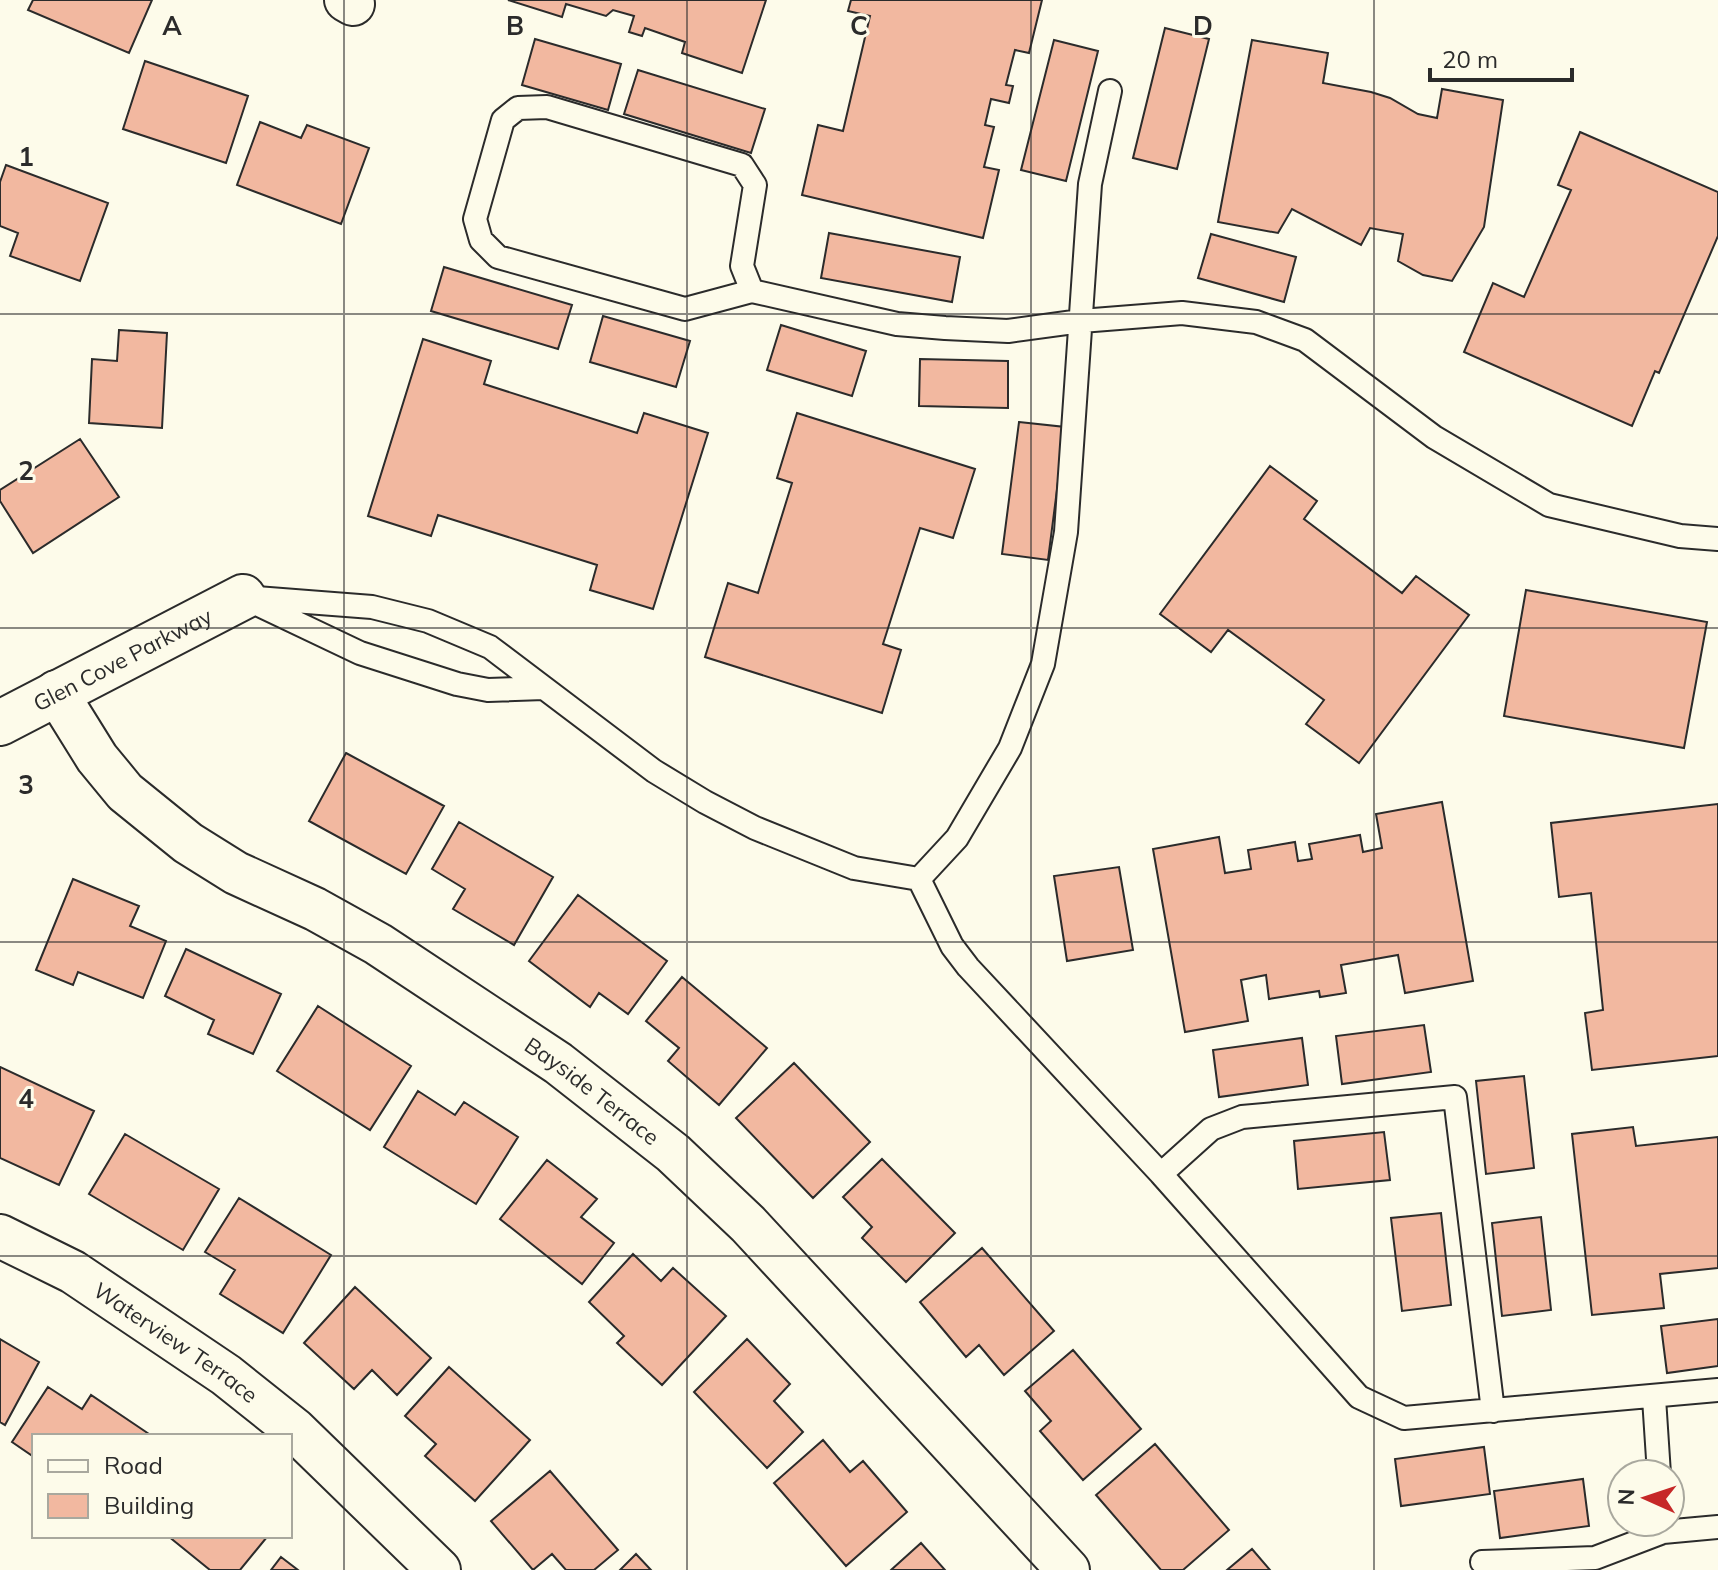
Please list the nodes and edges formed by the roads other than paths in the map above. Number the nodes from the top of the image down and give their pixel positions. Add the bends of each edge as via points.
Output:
1 (1110, 91) dead end
2 (752, 291) junction
3 (1081, 321) junction
4 (1718, 539) edge
5 (243, 597) junction
6 (544, 688) junction
7 (56, 692) junction
8 (0, 723) edge
9 (919, 879) junction
10 (1161, 1174) junction
11 (0, 1236) edge
12 (1718, 1390) edge
13 (1654, 1398) junction
14 (1493, 1411) junction
15 (1658, 1458) edge
16 (1686, 1527) edge
17 (1718, 1527) edge
18 (1639, 1538) edge
19 (1482, 1562) dead end
20 (439, 1570) edge
21 (1068, 1570) edge

1 - 3 lane via 1090,184
2 - 2 lane via 685,309 498,257 481,240 475,219 503,120 518,108 547,107 742,165 755,185 742,266
2 - 3 lane via 897,324 1008,331
3 - 4 lane via 1182,313 1256,322 1305,340 1434,437 1549,505 1680,536
3 - 9 lane via 1066,532 1043,664 1010,748 957,838
5 - 6 lane via 360,653 457,684 488,690
5 - 6 lane via 372,607 428,621 490,647
5 - 7 street, Glen Cove Parkway
6 - 9 lane via 654,771 717,809 854,868
7 - 8 street, Glen Cove Parkway
7 - 21 street, Bayside Terrace via 125,792 188,843 378,944 558,1063 673,1153 748,1224
9 - 10 lane via 968,967
10 - 14 lane via 1359,1397 1404,1418
10 - 14 lane via 1211,1129 1242,1117 1455,1097
11 - 20 street, Waterview Terrace via 73,1272 226,1375 295,1430
12 - 13 lane
13 - 14 lane
13 - 15 lane
16 - 17 lane
18 - 19 lane via 1595,1558

